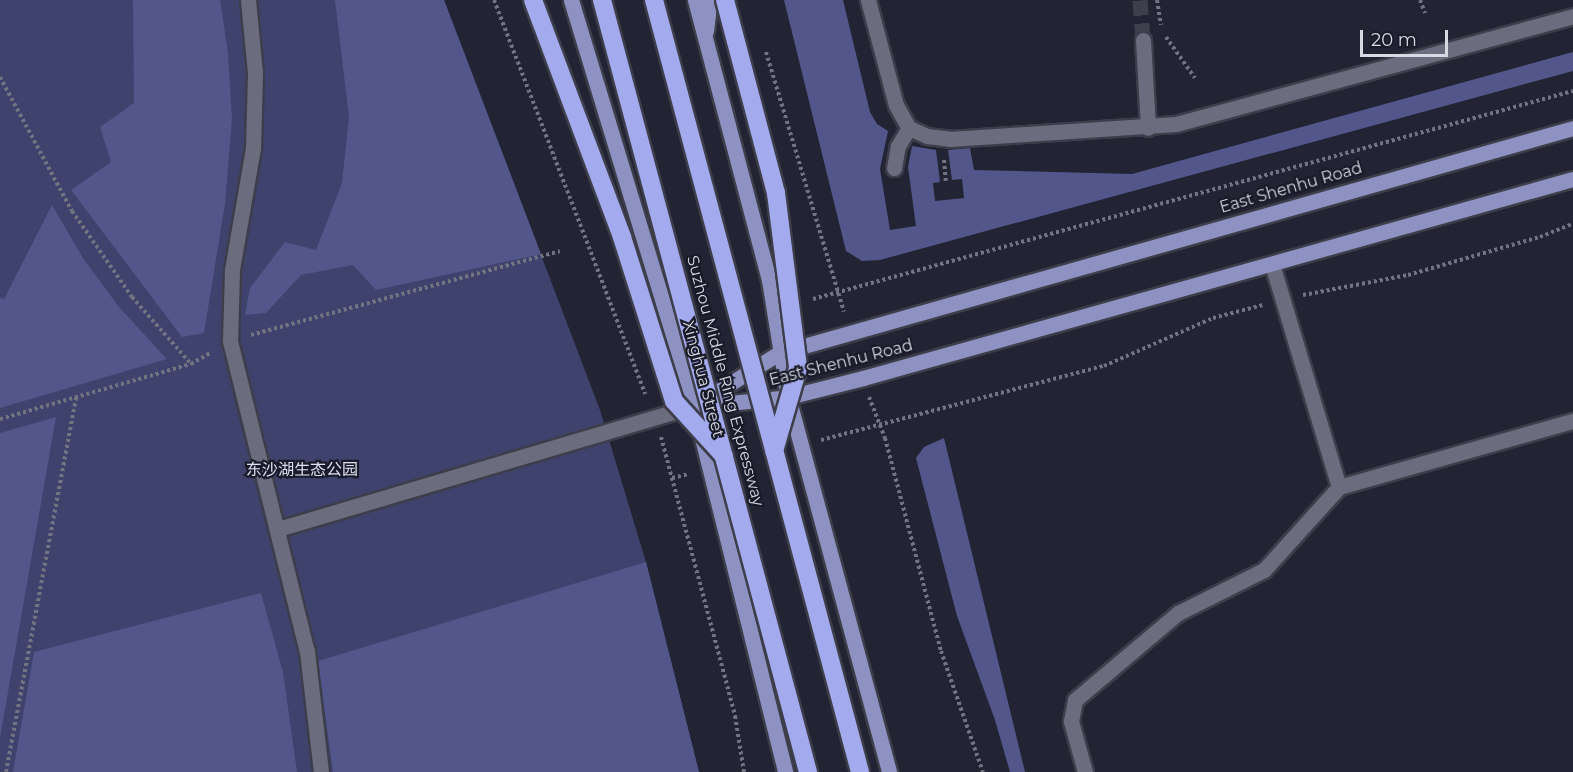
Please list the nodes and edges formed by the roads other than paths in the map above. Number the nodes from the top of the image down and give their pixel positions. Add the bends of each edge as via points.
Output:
1 (248, 0) edge
2 (533, 0) edge
3 (571, 0) edge
4 (602, 0) edge
5 (654, 0) edge
6 (695, 0) edge
7 (710, 0) edge
8 (725, 0) edge
9 (868, 0) edge
10 (1573, 16) edge
11 (705, 40) junction
12 (1143, 40) tunnel mouth
13 (909, 128) junction
14 (1148, 128) junction
15 (1573, 128) edge
16 (894, 168) dead end
17 (1573, 179) edge
18 (1272, 264) junction
19 (779, 353) junction
20 (788, 397) junction
21 (694, 406) junction
22 (1573, 421) edge
23 (773, 453) junction
24 (726, 458) junction
25 (1339, 488) junction
26 (278, 529) junction
27 (321, 772) edge
28 (785, 772) edge
29 (808, 772) edge
30 (860, 772) edge
31 (889, 772) edge
32 (1085, 772) edge

1 - 26 street via 255,73 253,147 232,270 230,341
2 - 24 highway, bridge via 622,237 674,400
3 - 21 main road, Xinghua Street
4 - 24 highway, Suzhou Middle Ring Expressway, bridge
5 - 23 highway, Suzhou Middle Ring Expressway, bridge
6 - 11 main road
7 - 11 main road
8 - 23 highway, bridge via 776,193 798,368
9 - 13 street via 896,105
10 - 14 street via 1176,124
11 - 19 main road via 774,310
12 - 14 street
13 - 14 street via 927,136 950,139
13 - 16 street via 898,146
15 - 19 main road, East Shenhu Road
17 - 18 main road, East Shenhu Road
18 - 20 main road, East Shenhu Road
18 - 25 street
19 - 20 main road
19 - 21 main road, East Shenhu Road
20 - 21 main road, East Shenhu Road
20 - 31 main road
21 - 26 street
21 - 28 main road, Xinghua Street
22 - 25 street
23 - 30 highway, Suzhou Middle Ring Expressway, bridge
24 - 29 highway, Suzhou Middle Ring Expressway, bridge
25 - 32 street via 1264,570 1178,614 1075,700 1071,721
26 - 27 street via 311,671

